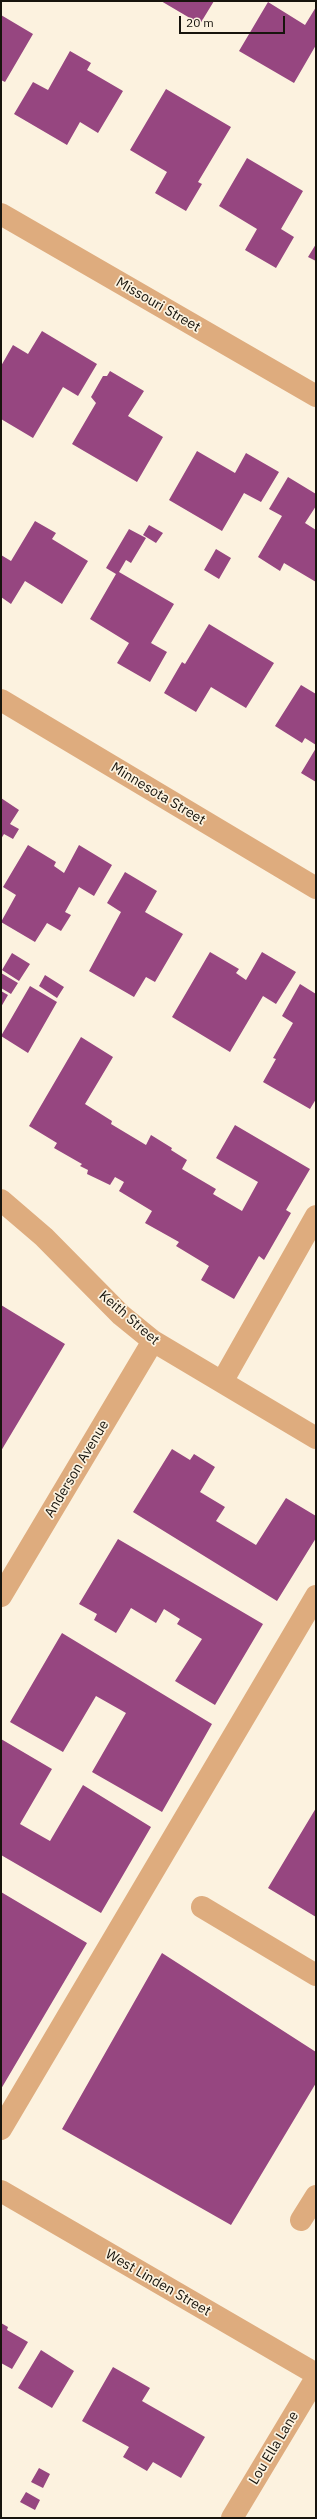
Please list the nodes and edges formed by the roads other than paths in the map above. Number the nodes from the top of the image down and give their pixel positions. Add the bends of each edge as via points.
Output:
1 (1, 214) edge
2 (316, 396) edge
3 (1, 700) edge
4 (316, 888) edge
5 (1, 1200) edge
6 (316, 1216) edge
7 (153, 1342) junction
8 (222, 1382) junction
9 (316, 1438) edge
10 (1, 1596) edge
11 (316, 1596) edge
12 (202, 1907) dead end
13 (316, 1975) edge
14 (1, 2129) edge
15 (1, 2192) edge
16 (316, 2196) edge
17 (301, 2220) dead end
18 (316, 2374) edge
19 (316, 2378) edge
20 (232, 2518) edge

1 - 2 street, Missouri Street
3 - 4 street, Minnesota Street
5 - 7 street, Keith Street via 44,1237 121,1315
6 - 8 street
7 - 8 street, Keith Street
7 - 10 street, Anderson Avenue
8 - 9 street, Keith Street
11 - 14 street
12 - 13 street
15 - 18 street, West Linden Street
16 - 17 street
19 - 20 street, Lou Ella Lane

